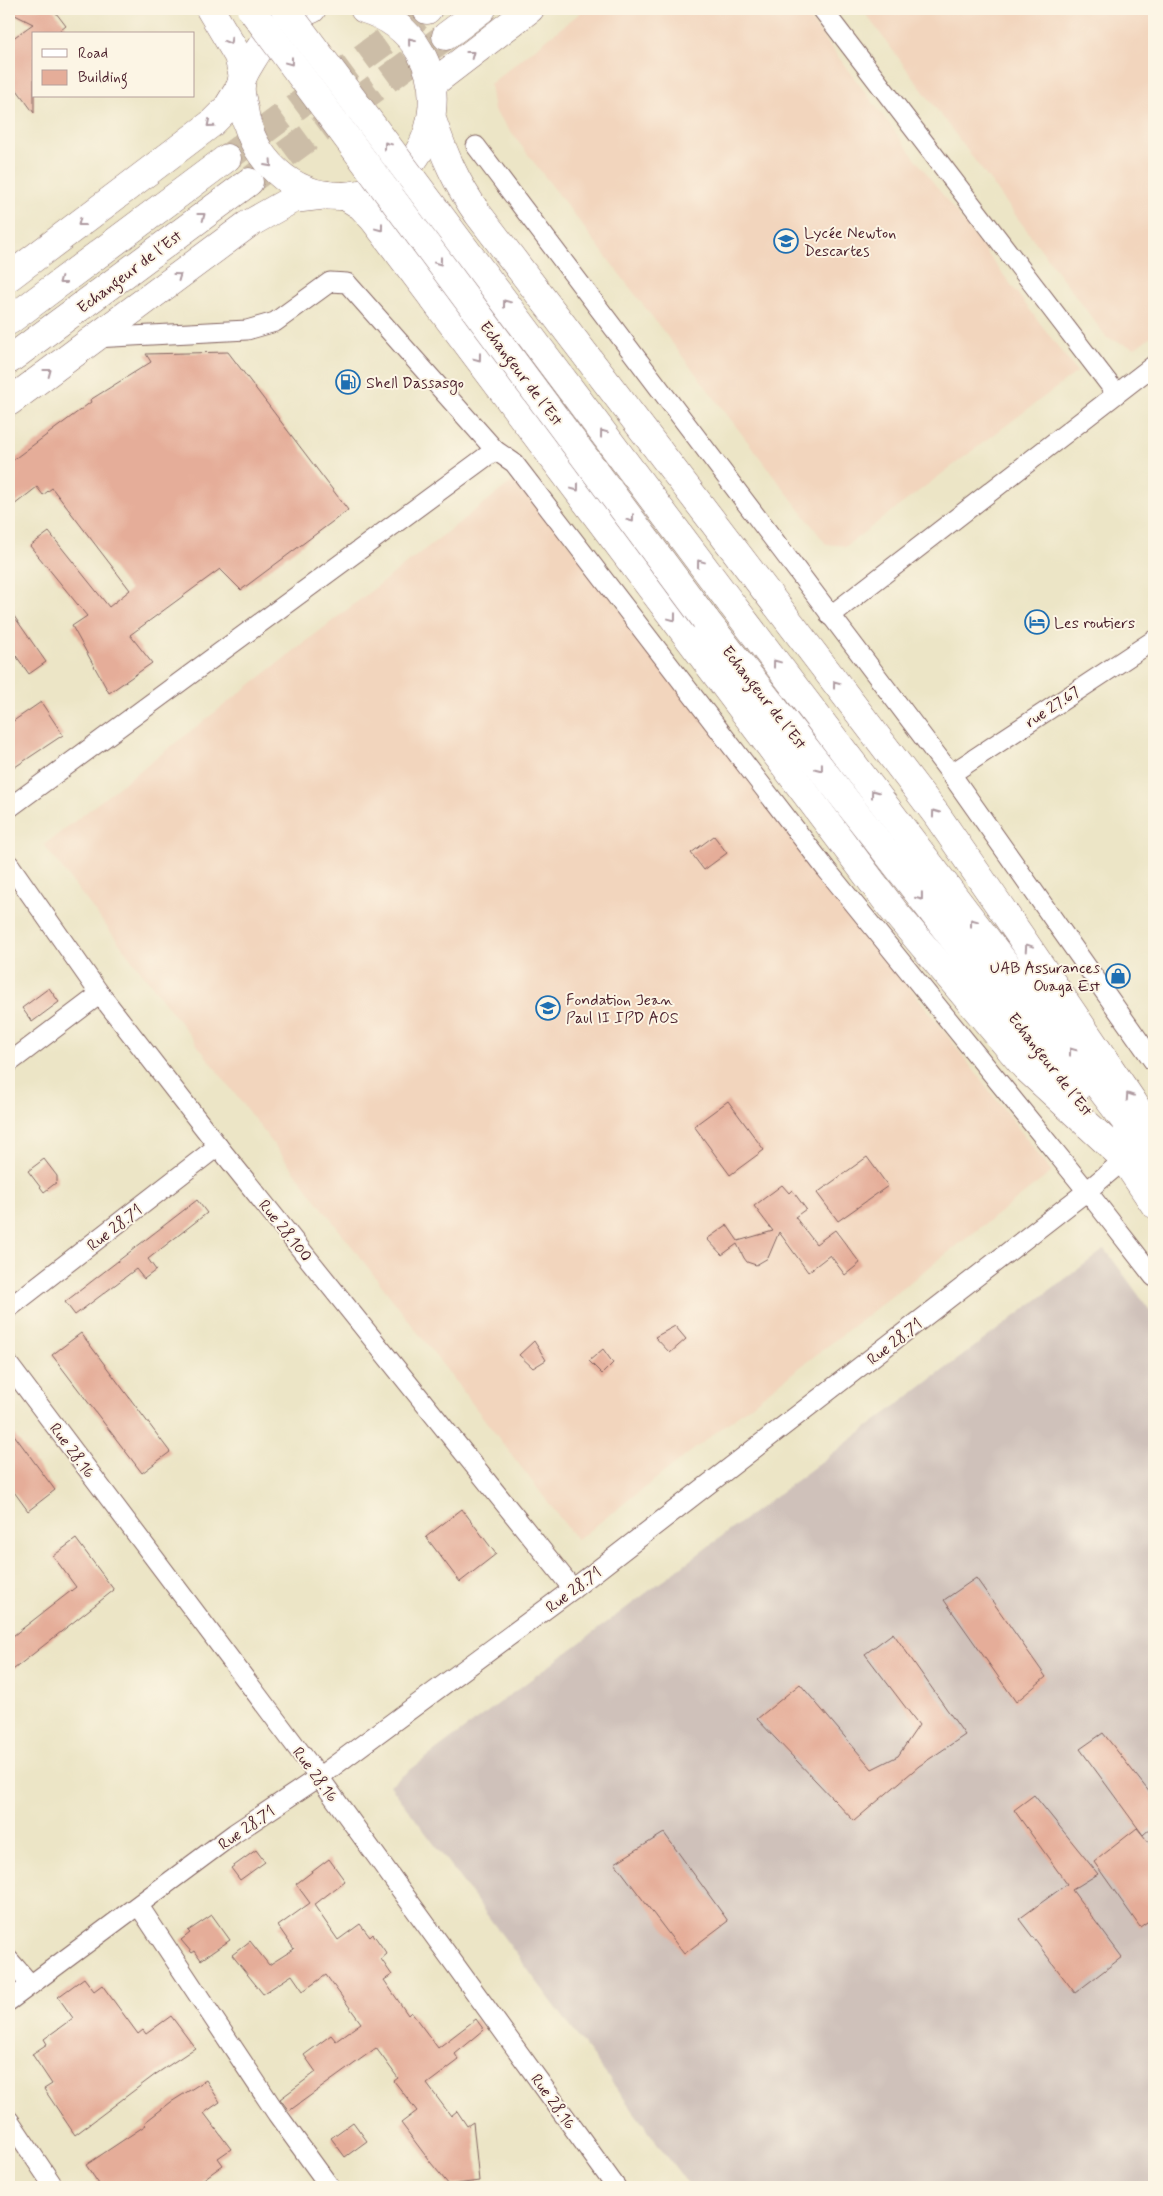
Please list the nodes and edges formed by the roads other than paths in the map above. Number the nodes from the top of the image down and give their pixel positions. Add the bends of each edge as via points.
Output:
1 (210, 9) edge
2 (251, 9) edge
3 (285, 9) edge
4 (312, 9) edge
5 (482, 9) edge
6 (530, 9) edge
7 (822, 9) edge
8 (371, 10) edge
9 (446, 36) tunnel mouth
10 (242, 81) junction
11 (432, 84) junction
12 (432, 119) junction
13 (476, 146) dead end
14 (227, 158) tunnel mouth
15 (249, 182) tunnel mouth
16 (336, 196) junction
17 (9, 277) edge
18 (9, 321) edge
19 (93, 338) junction
20 (9, 360) edge
21 (1154, 365) edge
22 (1116, 394) junction
23 (9, 402) edge
24 (495, 450) junction
25 (830, 616) junction
26 (1153, 643) edge
27 (951, 774) junction
28 (9, 808) edge
29 (9, 864) edge
30 (100, 994) junction
31 (1154, 1062) edge
32 (9, 1063) edge
33 (1154, 1137) edge
34 (218, 1146) junction
35 (1124, 1159) junction
36 (1154, 1159) edge
37 (1088, 1191) junction
38 (1154, 1204) edge
39 (1154, 1278) edge
40 (9, 1308) edge
41 (9, 1365) edge
42 (573, 1589) junction
43 (318, 1777) junction
44 (139, 1906) junction
45 (9, 1960) edge
46 (31, 1985) junction
47 (9, 2001) edge
48 (9, 2120) edge
49 (54, 2187) edge
50 (330, 2187) edge
51 (616, 2187) edge

1 -> 10 main road via 238,56
2 -> 35 main road, Echangeur de l´Est, bridge via 705,619
36 -> 3 main road, Echangeur de l´Est, bridge
4 - 10 main road via 284,21 272,32 261,44
5 - 9 main road
11 -> 6 main road
7 - 22 street
11 -> 8 main road via 421,53 412,40 401,28
10 -> 16 main road via 249,133 267,163 295,185
10 -> 17 main road via 227,108 211,124
11 - 12 main road
12 - 16 main road via 426,138 404,170 370,190
33 -> 12 main road via 936,814 478,214 456,180
13 - 25 street
14 -> 18 main road, Echangeur de l´Est
20 -> 15 main road, Echangeur de l´Est
19 -> 16 main road via 246,225 294,199
16 -> 35 main road via 362,206 374,220 894,911 1025,1067
23 -> 19 main road
19 - 24 street via 247,330 275,322 330,282 340,281 347,283
21 - 22 street
22 - 25 street
24 - 28 street
24 - 37 street via 514,463 826,869
25 - 27 street
26 - 27 street, rue 27.67 via 1051,706
27 - 31 street
29 - 30 street, Rue 28.100
30 - 32 street
30 - 34 street, Rue 28.100
34 - 40 street, Rue 28.71
34 - 42 street, Rue 28.100
35 - 37 street, Rue 28.71
35 - 38 main road, Echangeur de l´Est
37 - 39 street
37 - 42 street, Rue 28.71
41 - 43 street, Rue 28.16
42 - 43 street, Rue 28.71
43 - 44 street, Rue 28.71 via 235,1833
43 - 51 street, Rue 28.16
44 - 46 street, Rue 28.71
44 - 50 street
45 - 46 street
46 - 47 street, Rue 28.71
48 - 49 street

